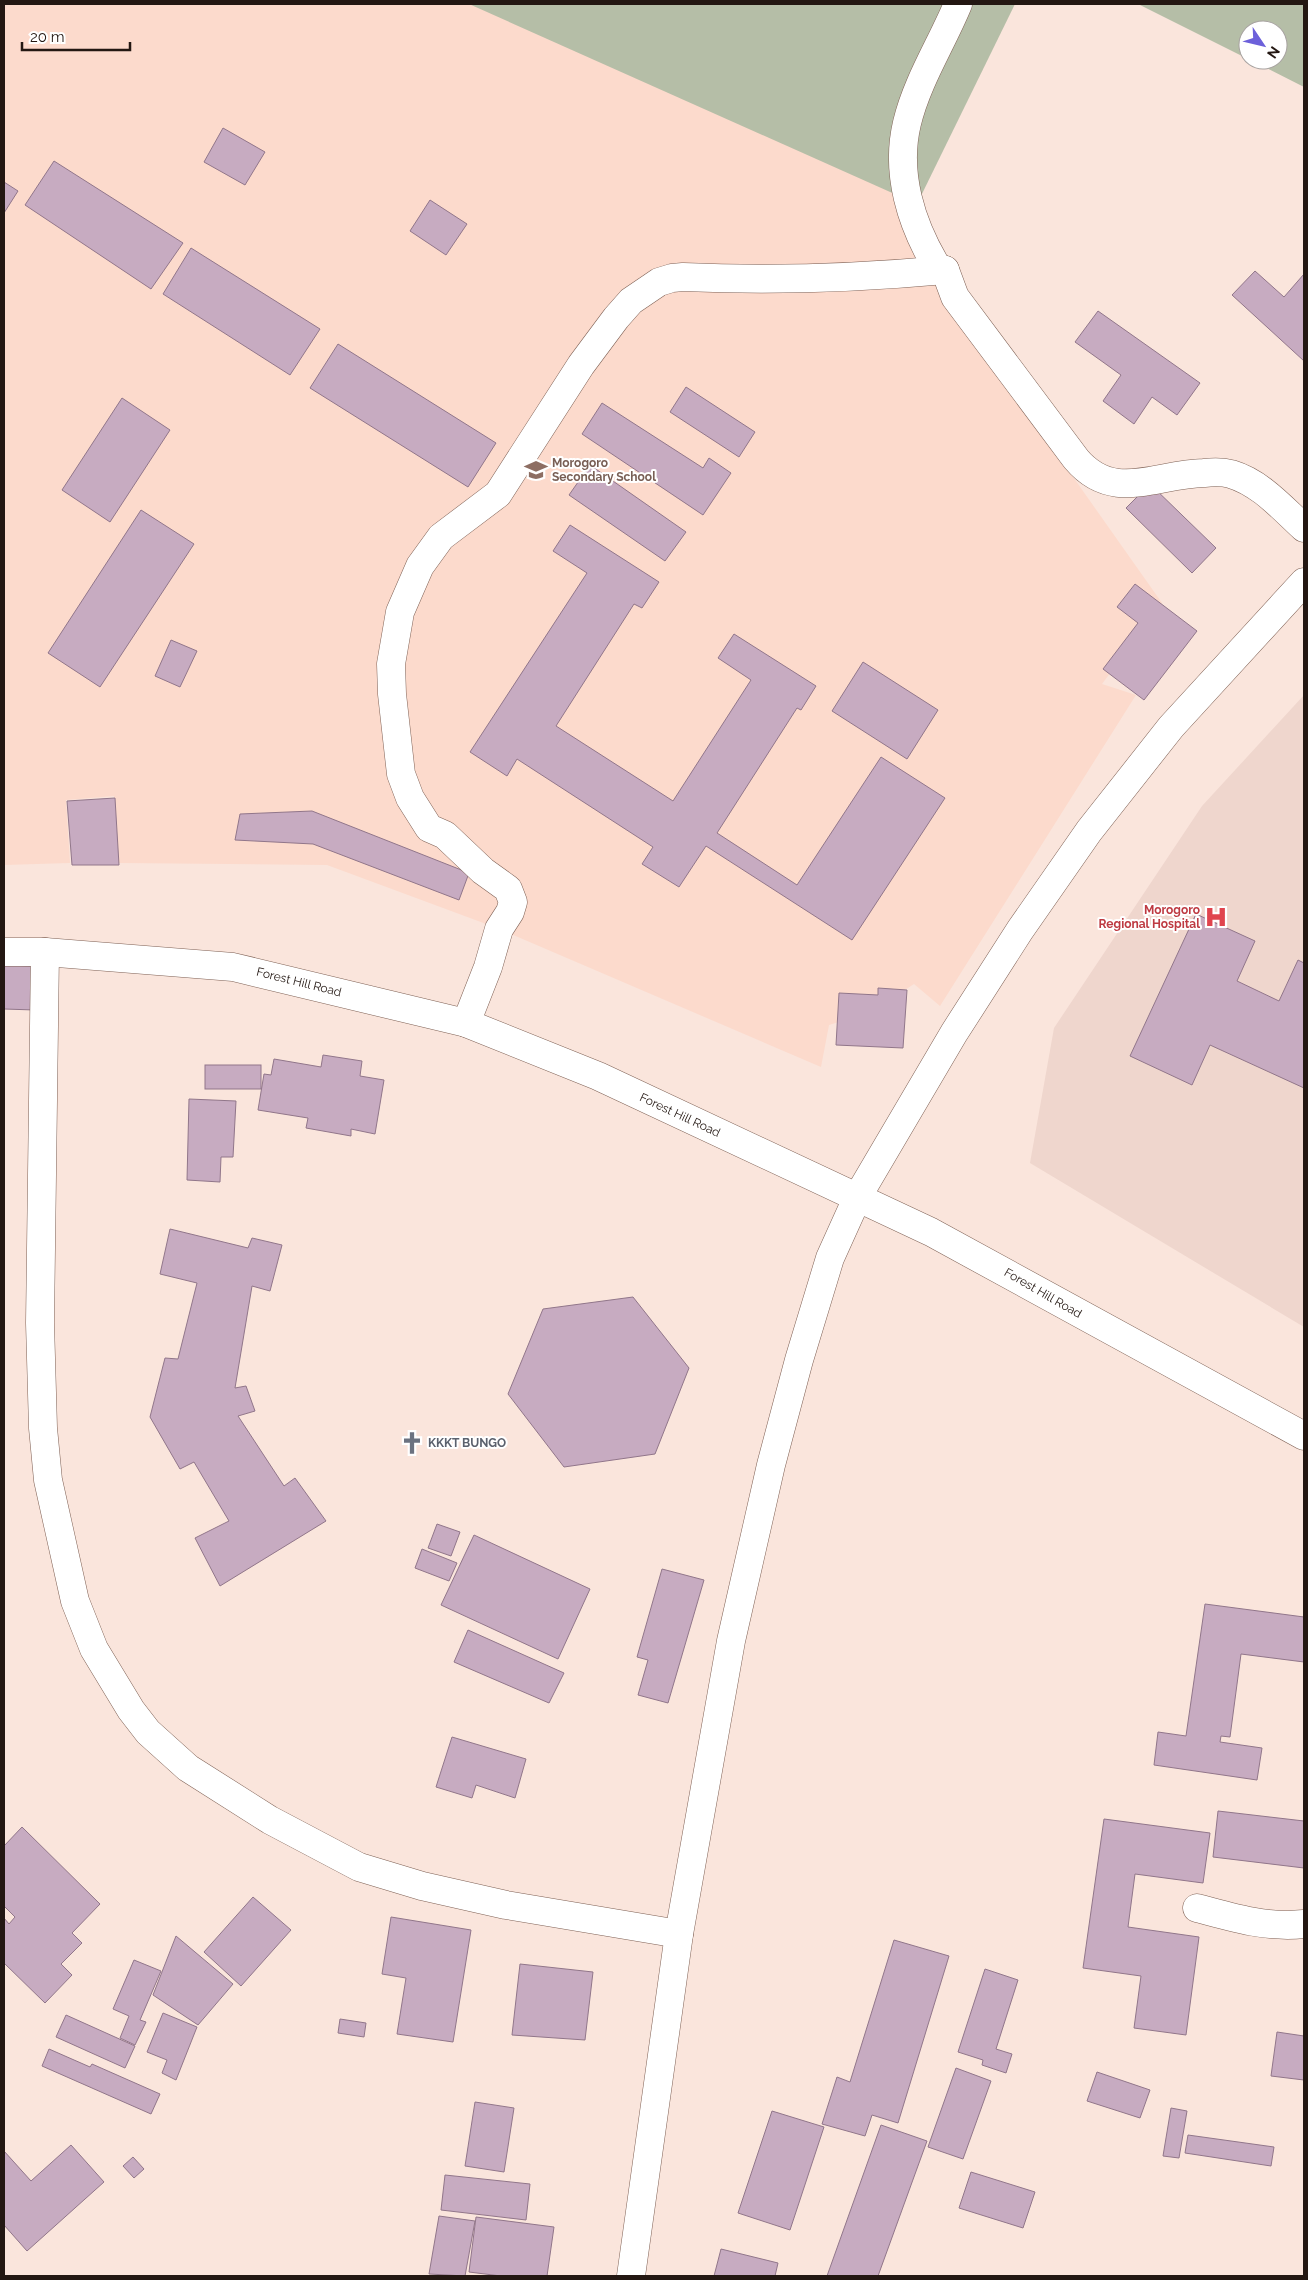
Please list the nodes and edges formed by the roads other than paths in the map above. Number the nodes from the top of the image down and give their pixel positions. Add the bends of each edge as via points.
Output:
1 (958, 4) edge
2 (945, 270) junction
3 (1304, 528) edge
4 (1304, 582) edge
5 (4, 952) edge
6 (45, 952) junction
7 (466, 1023) junction
8 (858, 1196) junction
9 (1304, 1436) edge
10 (1197, 1908) dead end
11 (1304, 1924) edge
12 (679, 1934) junction
13 (631, 2276) edge

1 - 2 street via 918,91 908,121 902,157 907,194 922,242 938,267
2 - 3 street via 955,297 1085,470 1102,480 1121,484 1186,473 1230,474 1266,493
2 - 7 street via 791,279 683,277 658,282 631,301 616,318 498,494 441,537 420,566 400,612 391,664 393,720 401,774 415,809 429,828 445,835 483,871 500,882 511,894 512,902 510,912 499,929
4 - 8 street via 1171,726 1089,831 954,1033
5 - 6 street, Forest Hill Road
6 - 7 street, Forest Hill Road via 234,967
6 - 12 street via 40,1323 48,1480 76,1601 94,1649 130,1710 148,1732 188,1768 270,1820 359,1866 422,1886 506,1905
7 - 8 street, Forest Hill Road via 598,1076
8 - 9 street, Forest Hill Road via 1006,1271 1111,1332
8 - 12 street via 830,1258 799,1360 752,1540
10 - 11 street via 1253,1923
12 - 13 street

